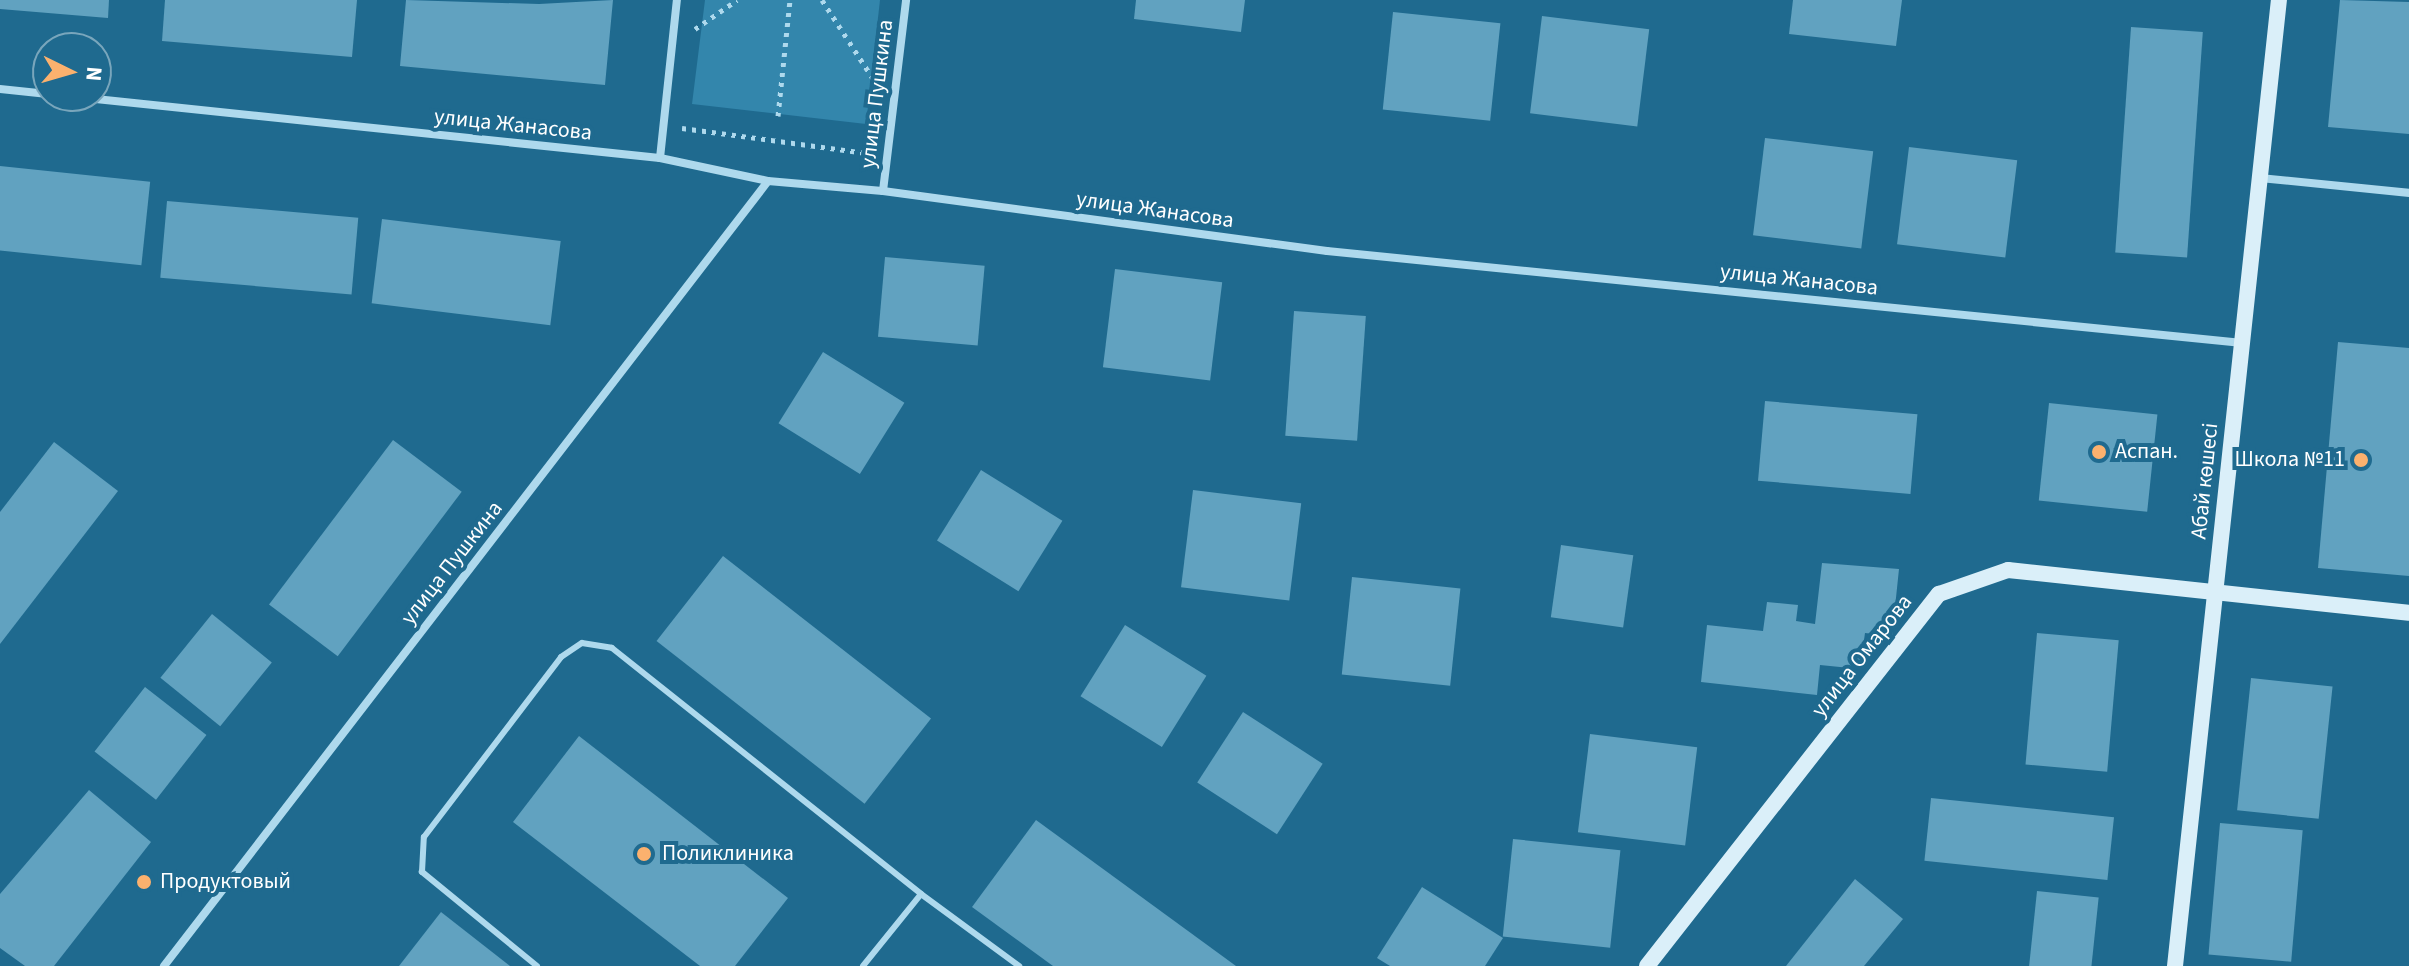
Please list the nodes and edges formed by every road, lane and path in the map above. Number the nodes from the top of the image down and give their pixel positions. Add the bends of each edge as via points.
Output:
1 (677, 0) edge
2 (737, 0) edge
3 (790, 0) edge
4 (822, 0) edge
5 (906, 0) edge
6 (2279, 0) edge
7 (686, 25) dead end
8 (883, 75) dead end
9 (0, 89) edge
10 (32, 92) edge
11 (112, 101) edge
12 (678, 112) dead end
13 (778, 116) dead end
14 (874, 141) dead end
15 (660, 158) junction
16 (2260, 178) junction
17 (768, 181) junction
18 (883, 191) junction
19 (2409, 193) edge
20 (2242, 343) junction
21 (2215, 592) junction
22 (2409, 613) edge
23 (921, 894) junction
24 (164, 966) edge
25 (537, 966) edge
26 (863, 966) edge
27 (1019, 966) edge
28 (1647, 966) edge
29 (2175, 966) edge

1 - 15 street
2 - 7 path via 685,37
3 - 13 path
4 - 8 path via 881,90
5 - 18 street, улица Пушкина
6 - 16 main road, Абай көшесі
9 - 10 street
11 - 15 street, улица Жанасова
12 - 14 path via 677,127 872,154
15 - 17 street, улица Жанасова
16 - 19 street
16 - 20 main road, Абай көшесі
17 - 18 street, улица Жанасова
17 - 24 street, улица Пушкина
18 - 20 street, улица Жанасова via 1327,251
20 - 21 main road, Абай көшесі
21 - 22 main road, улица Омарова
21 - 28 main road, улица Омарова via 2008,570 1939,594
21 - 29 main road, Абай көшесі
23 - 25 lane via 612,648 582,643 561,657 424,837 422,872
23 - 26 lane
23 - 27 lane

